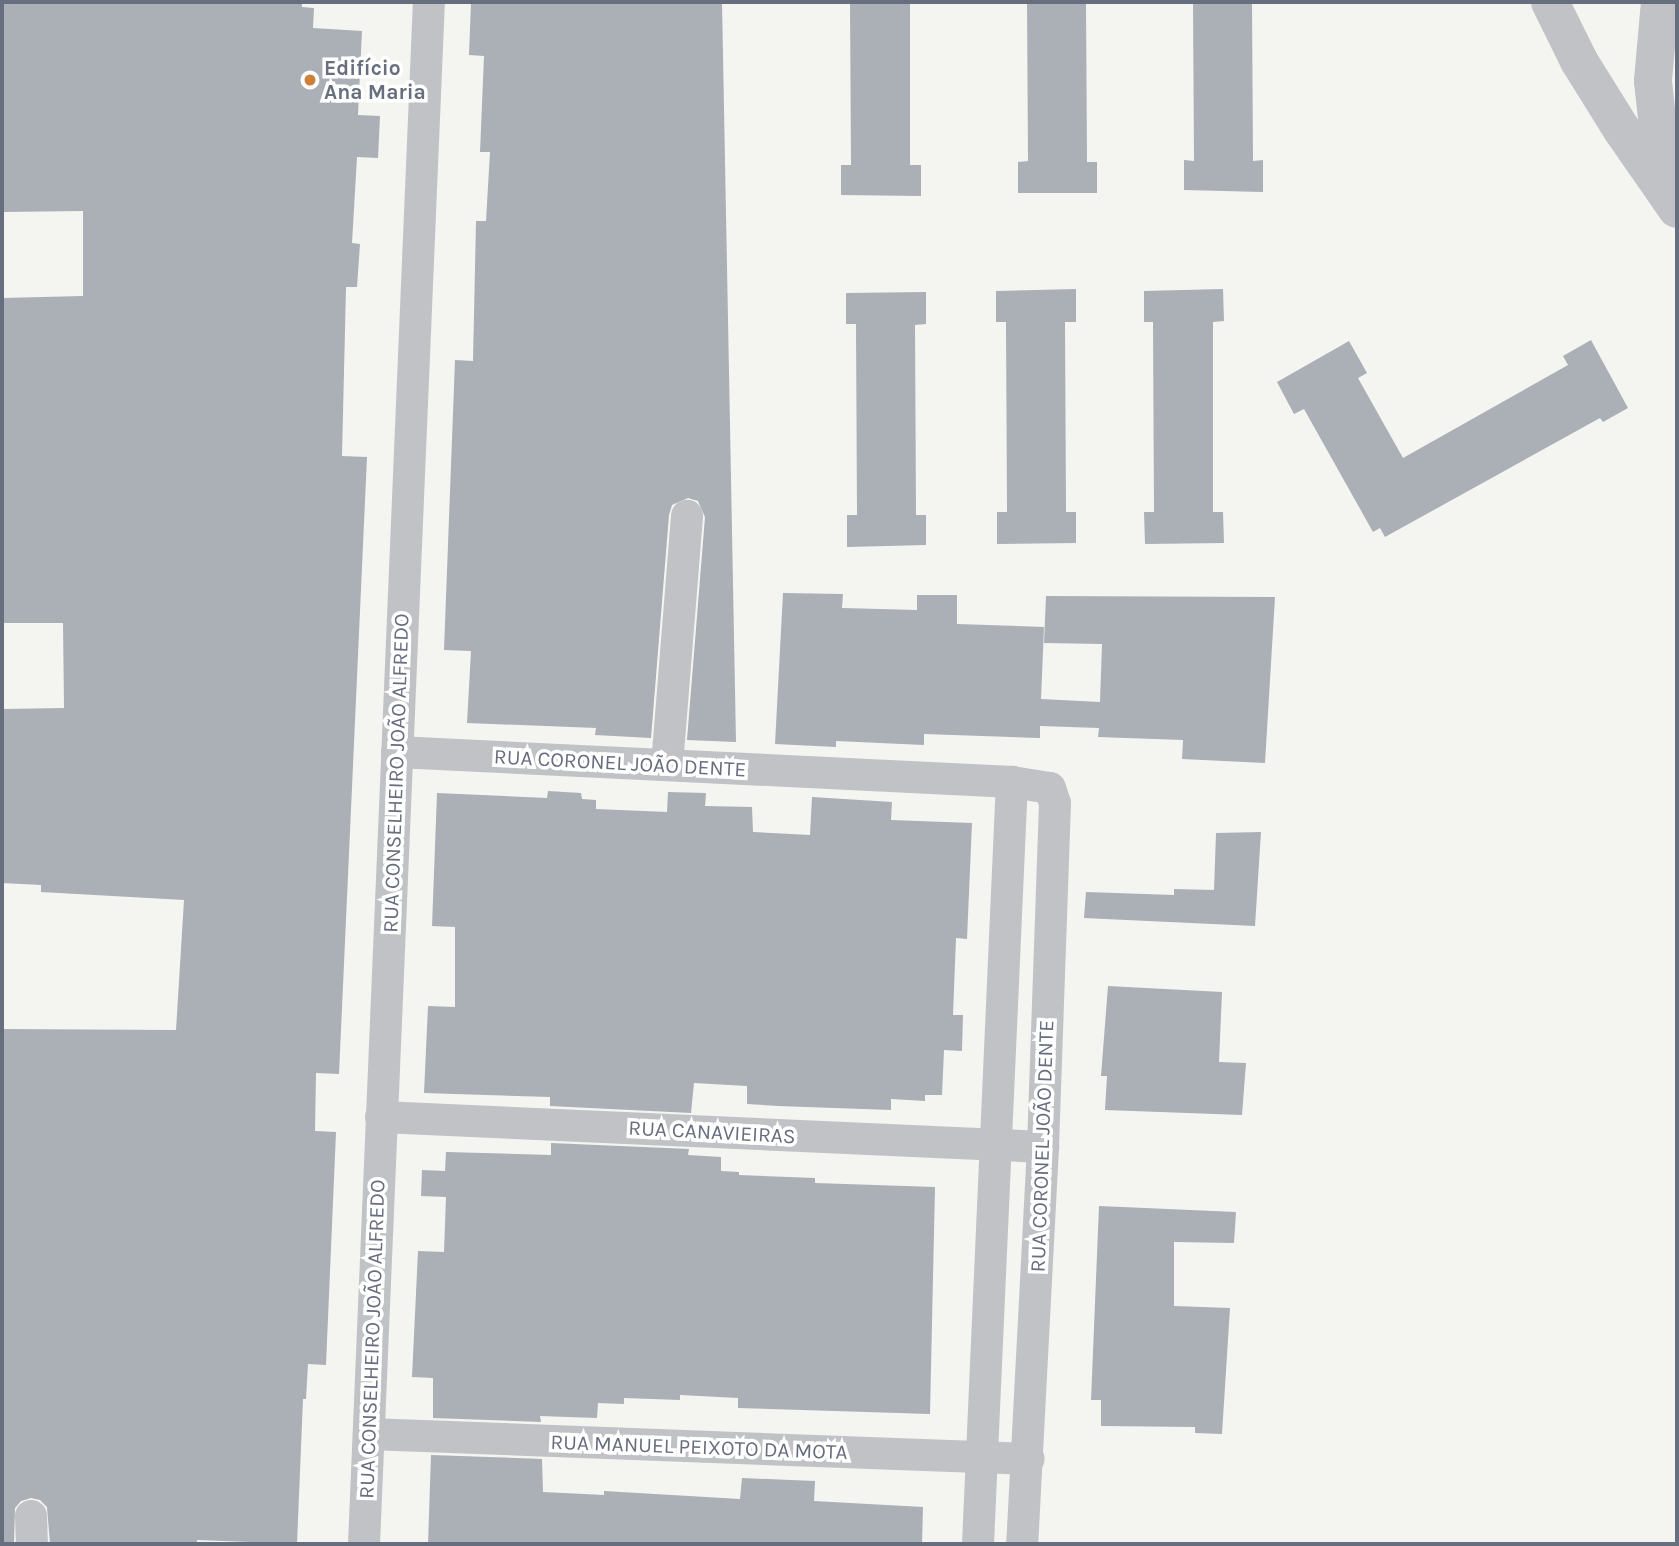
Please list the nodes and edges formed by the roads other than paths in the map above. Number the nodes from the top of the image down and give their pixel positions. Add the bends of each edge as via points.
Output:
1 (429, 2) edge
2 (1550, 2) edge
3 (1660, 2) edge
4 (1670, 198) edge
5 (687, 516) dead end
6 (397, 752) junction
7 (667, 765) junction
8 (1012, 782) junction
9 (380, 1117) junction
10 (996, 1144) junction
11 (1043, 1147) junction
12 (369, 1434) junction
13 (982, 1458) junction
14 (1029, 1459) junction
15 (364, 1544) edge
16 (978, 1544) edge
17 (1022, 1544) edge

1 - 6 street, RUA CONSELHEIRO JOÃO ALFREDO
2 - 4 street via 1579,61
3 - 4 street via 1653,81
5 - 7 street
6 - 7 street, RUA CORONEL JOÃO DENTE
6 - 9 street, RUA CONSELHEIRO JOÃO ALFREDO
7 - 8 street, RUA CORONEL JOÃO DENTE
8 - 10 street
8 - 11 street, RUA CORONEL JOÃO DENTE via 1050,788 1055,803
9 - 10 street, RUA CANAVIEIRAS
9 - 12 street, RUA CONSELHEIRO JOÃO ALFREDO
10 - 11 street, RUA CANAVIEIRAS
10 - 13 street
11 - 14 street, RUA CORONEL JOÃO DENTE
12 - 13 street, RUA MANUEL PEIXOTO DA MOTA
12 - 15 street, RUA CONSELHEIRO JOÃO ALFREDO
13 - 14 street, RUA MANUEL PEIXOTO DA MOTA
13 - 16 street
14 - 17 street, RUA CORONEL JOÃO DENTE

